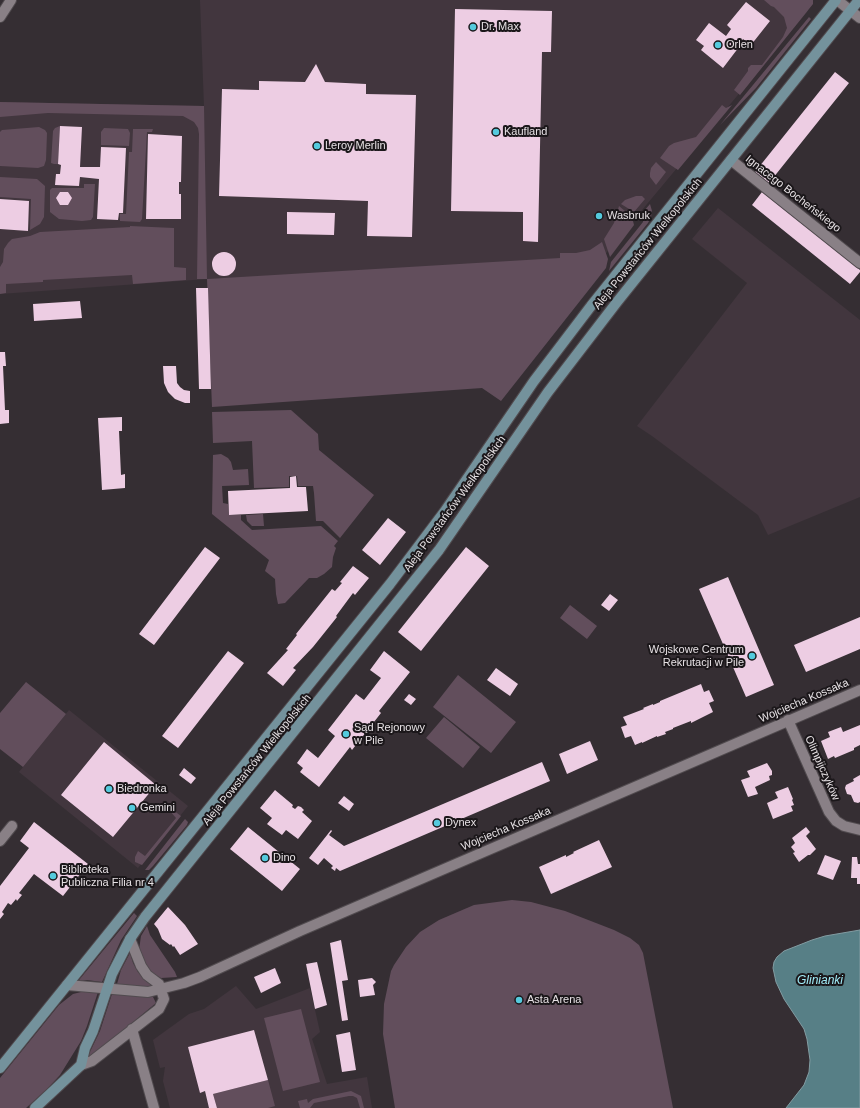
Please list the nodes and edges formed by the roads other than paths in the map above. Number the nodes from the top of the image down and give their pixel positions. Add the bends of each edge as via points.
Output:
1 (11, 0) edge
2 (836, 0) edge
3 (859, 0) edge
4 (851, 11) junction
5 (0, 17) edge
6 (860, 18) edge
7 (731, 160) junction
8 (860, 263) edge
9 (860, 690) edge
10 (788, 720) junction
11 (12, 826) dead end
12 (860, 830) edge
13 (0, 841) edge
14 (130, 939) junction
15 (67, 985) junction
16 (107, 988) junction
17 (161, 989) junction
18 (132, 1029) junction
19 (81, 1065) junction
20 (0, 1068) edge
21 (34, 1108) edge
22 (154, 1108) edge

1 - 5 street
2 - 4 street
2 - 15 main road, Aleja Powstańców Wielkopolskich via 591,306 534,381 445,510 390,584
3 - 4 main road, Aleja Powstańców Wielkopolskich
4 - 6 street
4 - 7 main road, Aleja Powstańców Wielkopolskich
7 - 8 street, Ignacego Bocheńskiego
7 - 14 main road, Aleja Powstańców Wielkopolskich via 548,392 439,550
9 - 10 street, Wojciecha Kossaka
10 - 12 street, Olimpijczyków via 829,812 844,826
10 - 17 street, Wojciecha Kossaka via 211,972
11 - 13 street
14 - 16 main road, Aleja Powstańców Wielkopolskich
14 - 17 street via 141,966
15 - 16 street, Wojciecha Kossaka
15 - 20 main road, Aleja Powstańców Wielkopolskich
16 - 17 street, Wojciecha Kossaka via 148,992
16 - 19 main road, Aleja Powstańców Wielkopolskich
17 - 18 street via 164,1000 159,1009
18 - 19 street via 92,1061
18 - 22 street
19 - 21 main road

